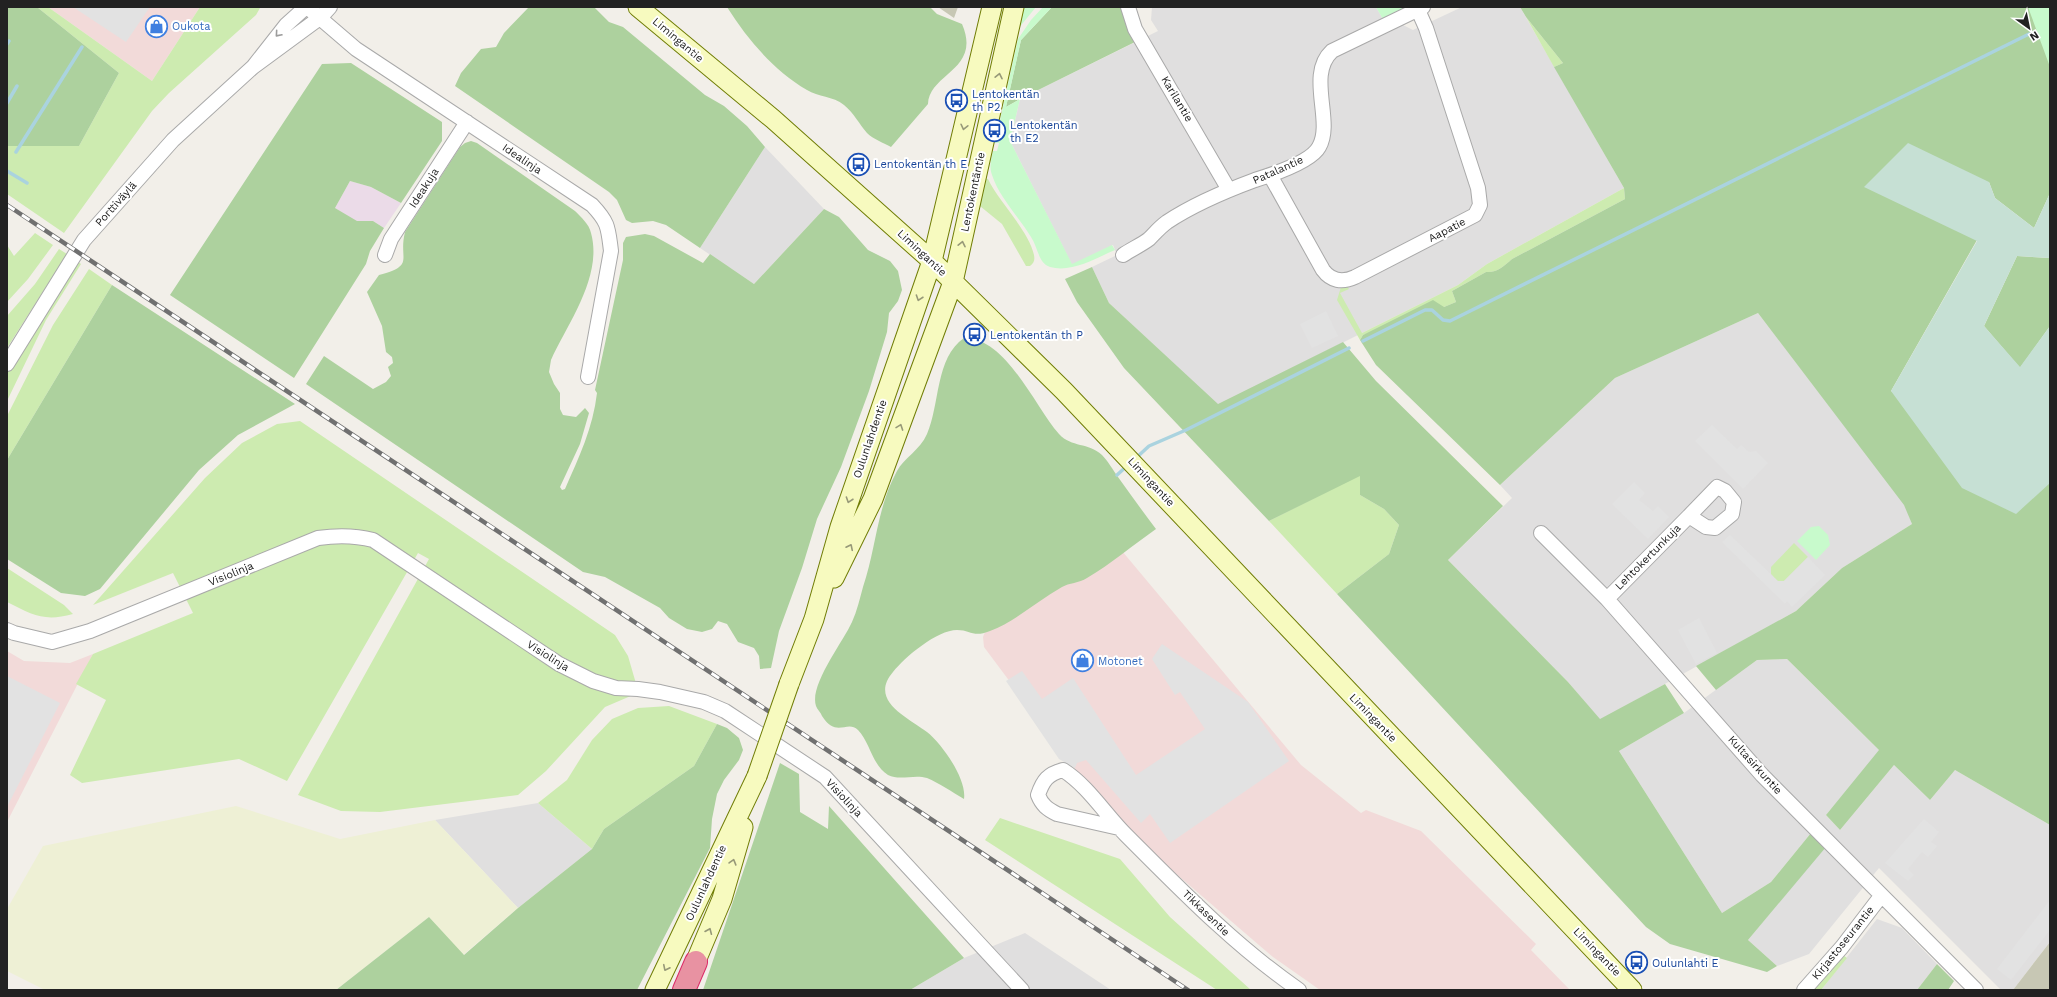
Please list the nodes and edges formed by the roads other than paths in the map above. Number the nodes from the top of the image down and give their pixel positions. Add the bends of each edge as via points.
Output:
1 (307, 7) edge
2 (638, 7) edge
3 (992, 7) edge
4 (1014, 7) edge
5 (1128, 7) edge
6 (1420, 8) edge
7 (325, 12) edge
8 (253, 67) junction
9 (466, 122) junction
10 (1270, 175) junction
11 (1229, 190) junction
12 (385, 255) dead end
13 (1123, 255) dead end
14 (932, 261) junction
15 (953, 282) junction
16 (7, 364) edge
17 (588, 378) dead end
18 (1689, 516) dead end
19 (1541, 533) dead end
20 (1607, 599) junction
21 (814, 619) junction
22 (7, 630) edge
23 (757, 776) junction
24 (1119, 828) junction
25 (1881, 896) junction
26 (696, 962) joint
27 (655, 990) edge
28 (683, 990) edge
29 (1022, 990) edge
30 (1299, 990) edge
31 (1632, 990) edge
32 (1804, 990) edge
33 (1976, 990) edge

1 - 7 street, Idealinja
1 -> 8 street, Porttiväylä via 286,25
2 - 14 main road, Limingantie via 773,119
3 -> 14 main road
15 -> 4 main road, Lentokentäntie
5 - 11 street, Karilantie via 1135,29
6 - 10 street, Patalantie via 1332,51 1327,56 1321,66 1323,135 1319,148 1298,163
6 - 10 street, Aapatie via 1478,188 1480,205 1474,215 1355,277 1335,280 1329,278 1323,270
7 - 8 street, Porttiväylä
7 - 9 street, Idealinja via 356,49
8 - 16 street, Porttiväylä via 173,140 84,240
9 - 12 street, Ideakuja via 391,239
9 - 17 street, Idealinja via 592,206 605,219 611,252
10 - 11 street, Patalantie
11 - 13 street, Patalantie via 1173,218 1147,240
14 - 15 main road, Limingantie
14 -> 21 main road, Oulunlahdentie via 840,527
21 -> 15 main road, Oulunlahdentie via 874,499
15 - 31 main road, Limingantie via 1154,484
18 - 20 street, Lehtokertunkuja
19 - 20 street, Kultasirkuntie
20 - 25 street, Kultasirkuntie via 1762,775
21 - 23 main road, Oulunlahdentie, bridge
22 - 29 street, Visiolinja via 52,642 90,631 318,538 338,535 373,540 559,664 593,681 616,688 638,688 704,702 725,711 825,777
26 -> 23 main road, Oulunlahdentie via 722,899
23 -> 27 main road, Oulunlahdentie
24 - 24 street, Tikkasentie via 1074,777 1063,770 1052,773 1042,782 1038,795 1048,810
24 - 30 street, Tikkasentie via 1218,926 1264,966
25 - 32 street, Kirjastoseurantie via 1842,947
25 - 33 street, Kultasirkuntie
26 - 28 highway

